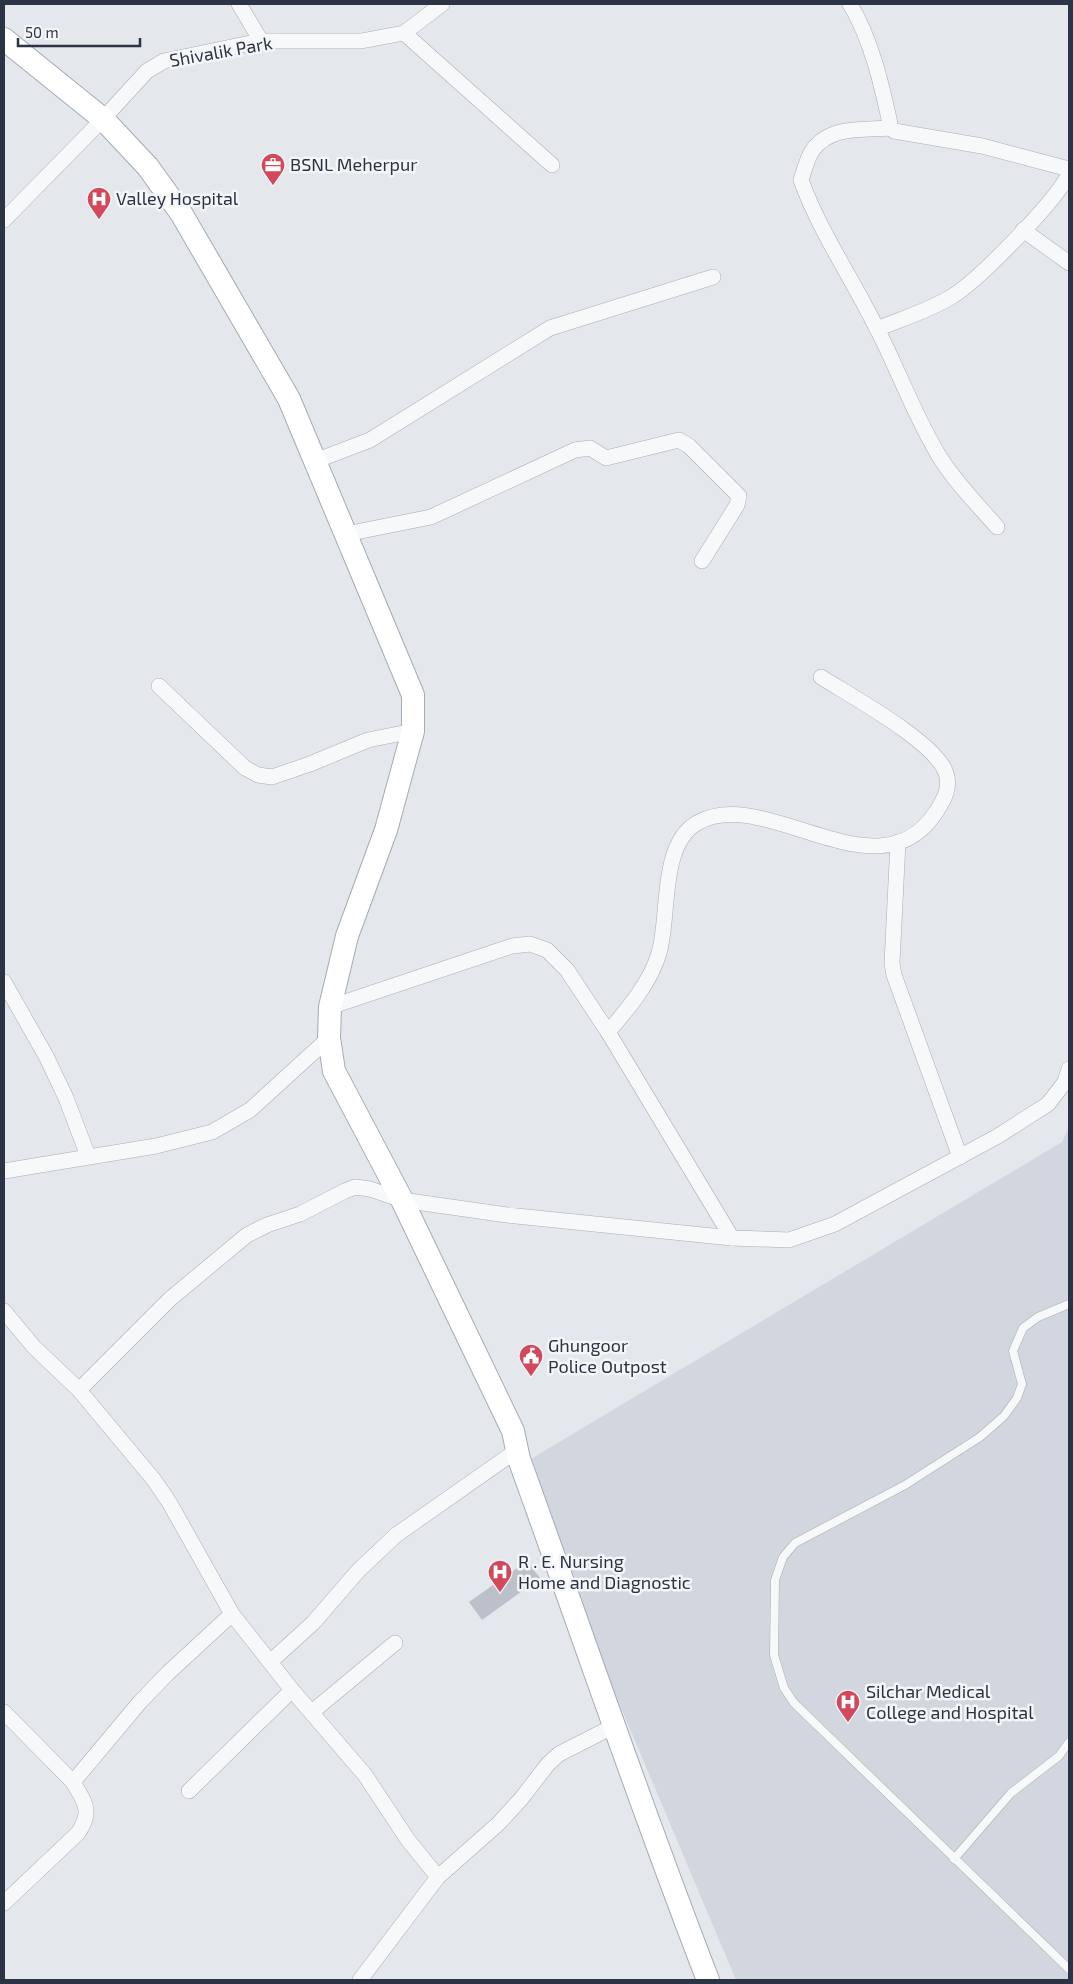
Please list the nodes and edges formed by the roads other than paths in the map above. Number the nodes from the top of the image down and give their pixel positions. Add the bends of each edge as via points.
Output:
1 (240, 4) edge
2 (442, 4) edge
3 (850, 4) edge
4 (404, 33) junction
5 (4, 39) edge
6 (261, 41) junction
7 (103, 119) junction
8 (891, 128) junction
9 (552, 165) dead end
10 (1069, 169) edge
11 (1069, 174) edge
12 (4, 220) edge
13 (1023, 230) junction
14 (1069, 262) edge
15 (713, 277) dead end
16 (877, 329) junction
17 (316, 461) junction
18 (997, 527) dead end
19 (346, 534) junction
20 (702, 561) dead end
21 (821, 677) dead end
22 (159, 686) dead end
23 (413, 731) junction
24 (898, 842) junction
25 (4, 982) edge
26 (330, 1007) junction
27 (608, 1032) junction
28 (329, 1038) junction
29 (1069, 1069) edge
30 (88, 1156) junction
31 (960, 1157) junction
32 (4, 1171) edge
33 (402, 1200) junction
34 (732, 1238) junction
35 (1069, 1304) edge
36 (4, 1311) edge
37 (79, 1390) junction
38 (516, 1450) junction
39 (232, 1614) junction
40 (395, 1643) dead end
41 (270, 1662) junction
42 (292, 1690) junction
43 (4, 1712) edge
44 (312, 1712) junction
45 (616, 1725) junction
46 (1069, 1742) edge
47 (74, 1782) junction
48 (189, 1791) dead end
49 (954, 1859) junction
50 (438, 1877) junction
51 (4, 1903) edge
52 (1069, 1969) edge
53 (360, 1980) edge
54 (708, 1980) edge

1 - 6 street
2 - 4 street, Shivalik Park
3 - 8 street via 859,19
4 - 6 street, Shivalik Park via 362,41
4 - 9 street
5 - 7 main road
6 - 7 street, Shivalik Park via 164,61 147,71
7 - 12 street, Shivalik Park
7 - 17 main road via 148,167 181,213 289,399
8 - 10 street via 898,133 982,146
8 - 16 street via 837,132 825,138 812,151 801,180 809,202
11 - 13 street via 1062,188
13 - 14 street
13 - 16 street via 960,292
15 - 17 street via 550,328 370,440
16 - 18 street via 939,457
17 - 19 main road
19 - 20 street via 431,517 575,450 590,448 606,458 679,440 690,446 739,496 737,506
19 - 23 main road via 413,695
21 - 24 street via 925,747 945,772 946,795 936,813 920,829
22 - 23 street via 245,768 258,775 272,777 368,740
23 - 26 main road via 386,830 347,936
24 - 27 street via 885,846 861,846 740,815 713,817 696,824 683,837 673,861 659,954 630,1006
24 - 31 street via 894,975
25 - 30 street via 46,1056
26 - 27 street via 465,960 530,944 557,958
26 - 28 main road
27 - 34 street
28 - 30 street via 250,1110 212,1132 156,1146
28 - 33 main road via 334,1071
29 - 31 street via 1065,1082 1048,1104
30 - 32 street
31 - 34 street via 808,1236 768,1241
33 - 34 street via 507,1215
33 - 37 street via 370,1188 355,1187 247,1235 170,1299
33 - 38 main road via 513,1431
35 - 49 lane via 1038,1317 1024,1328 1013,1351 1022,1384 1004,1416 980,1437 905,1485 794,1544 783,1557 775,1580 774,1655 784,1688 794,1703
36 - 37 street
37 - 39 street via 169,1502
38 - 41 street via 396,1535 358,1571 318,1618
38 - 45 main road
39 - 41 street
39 - 47 street via 140,1702
40 - 44 street
41 - 42 street
42 - 44 street
42 - 48 street
43 - 47 street
44 - 50 street via 364,1775 408,1840
45 - 50 street via 560,1754 548,1764 498,1824
45 - 54 main road via 666,1872
46 - 49 lane via 1059,1756 1011,1793
47 - 51 street via 85,1803 86,1820 78,1833
49 - 52 lane
50 - 53 street

